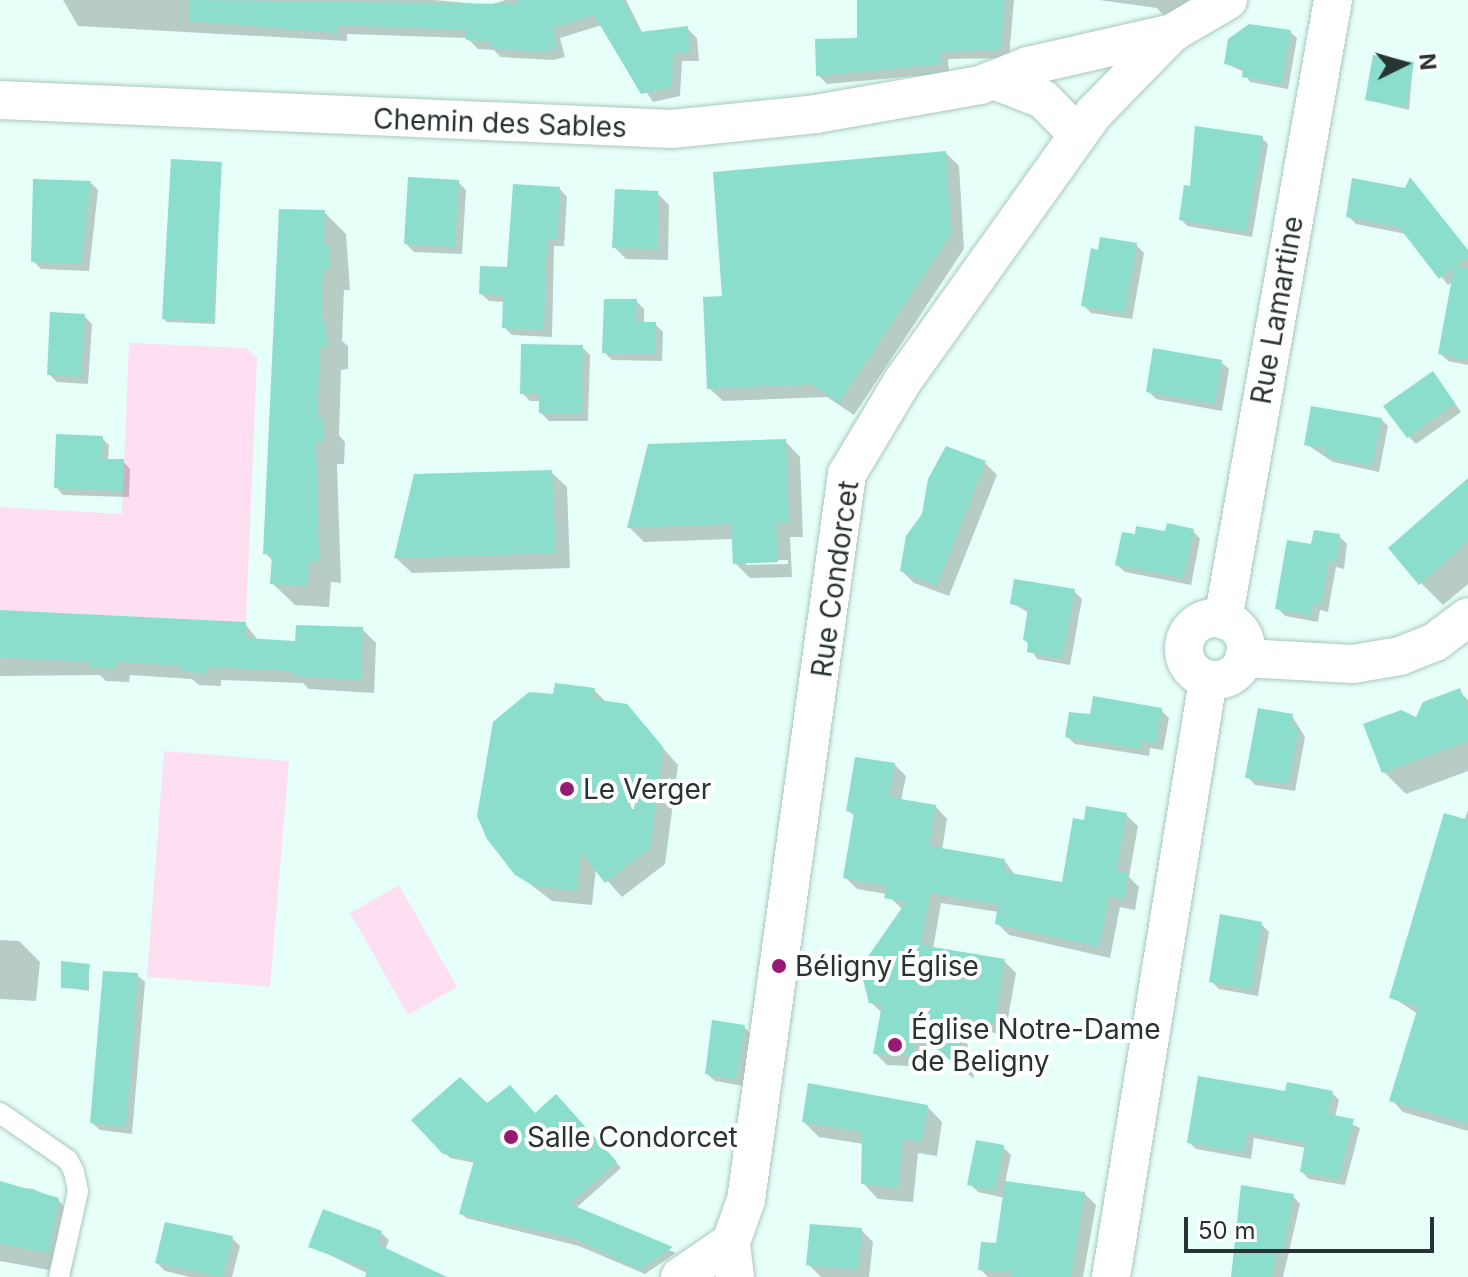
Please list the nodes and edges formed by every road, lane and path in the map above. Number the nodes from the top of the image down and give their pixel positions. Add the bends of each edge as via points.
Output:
1 (1228, 0) edge
2 (1333, 0) edge
3 (1172, 33) junction
4 (1012, 74) junction
5 (0, 100) edge
6 (1077, 135) junction
7 (1468, 617) edge
8 (1223, 620) junction
9 (1244, 658) junction
10 (1208, 680) junction
11 (0, 1113) edge
12 (733, 1259) edge
13 (59, 1277) edge
14 (680, 1277) edge
15 (1111, 1277) edge

1 - 3 street, Rue Condorcet
2 - 8 street, Rue Lamartine
3 - 4 street, Chemin des Sables
3 - 6 street, Rue Condorcet
4 - 5 street, Chemin des Sables via 816,114 672,129
4 - 6 street
4 - 6 street via 1071,91
6 - 12 street, Rue Condorcet via 902,382 847,474 746,1200
7 - 9 street via 1435,642 1400,656 1353,664
8 - 9 street via 1239,630
8 - 10 street via 1196,625 1185,642 1191,669
9 - 10 street via 1235,673
10 - 15 street
11 - 13 lane via 68,1160 74,1172 78,1191
12 - 14 street, Rue Condorcet

